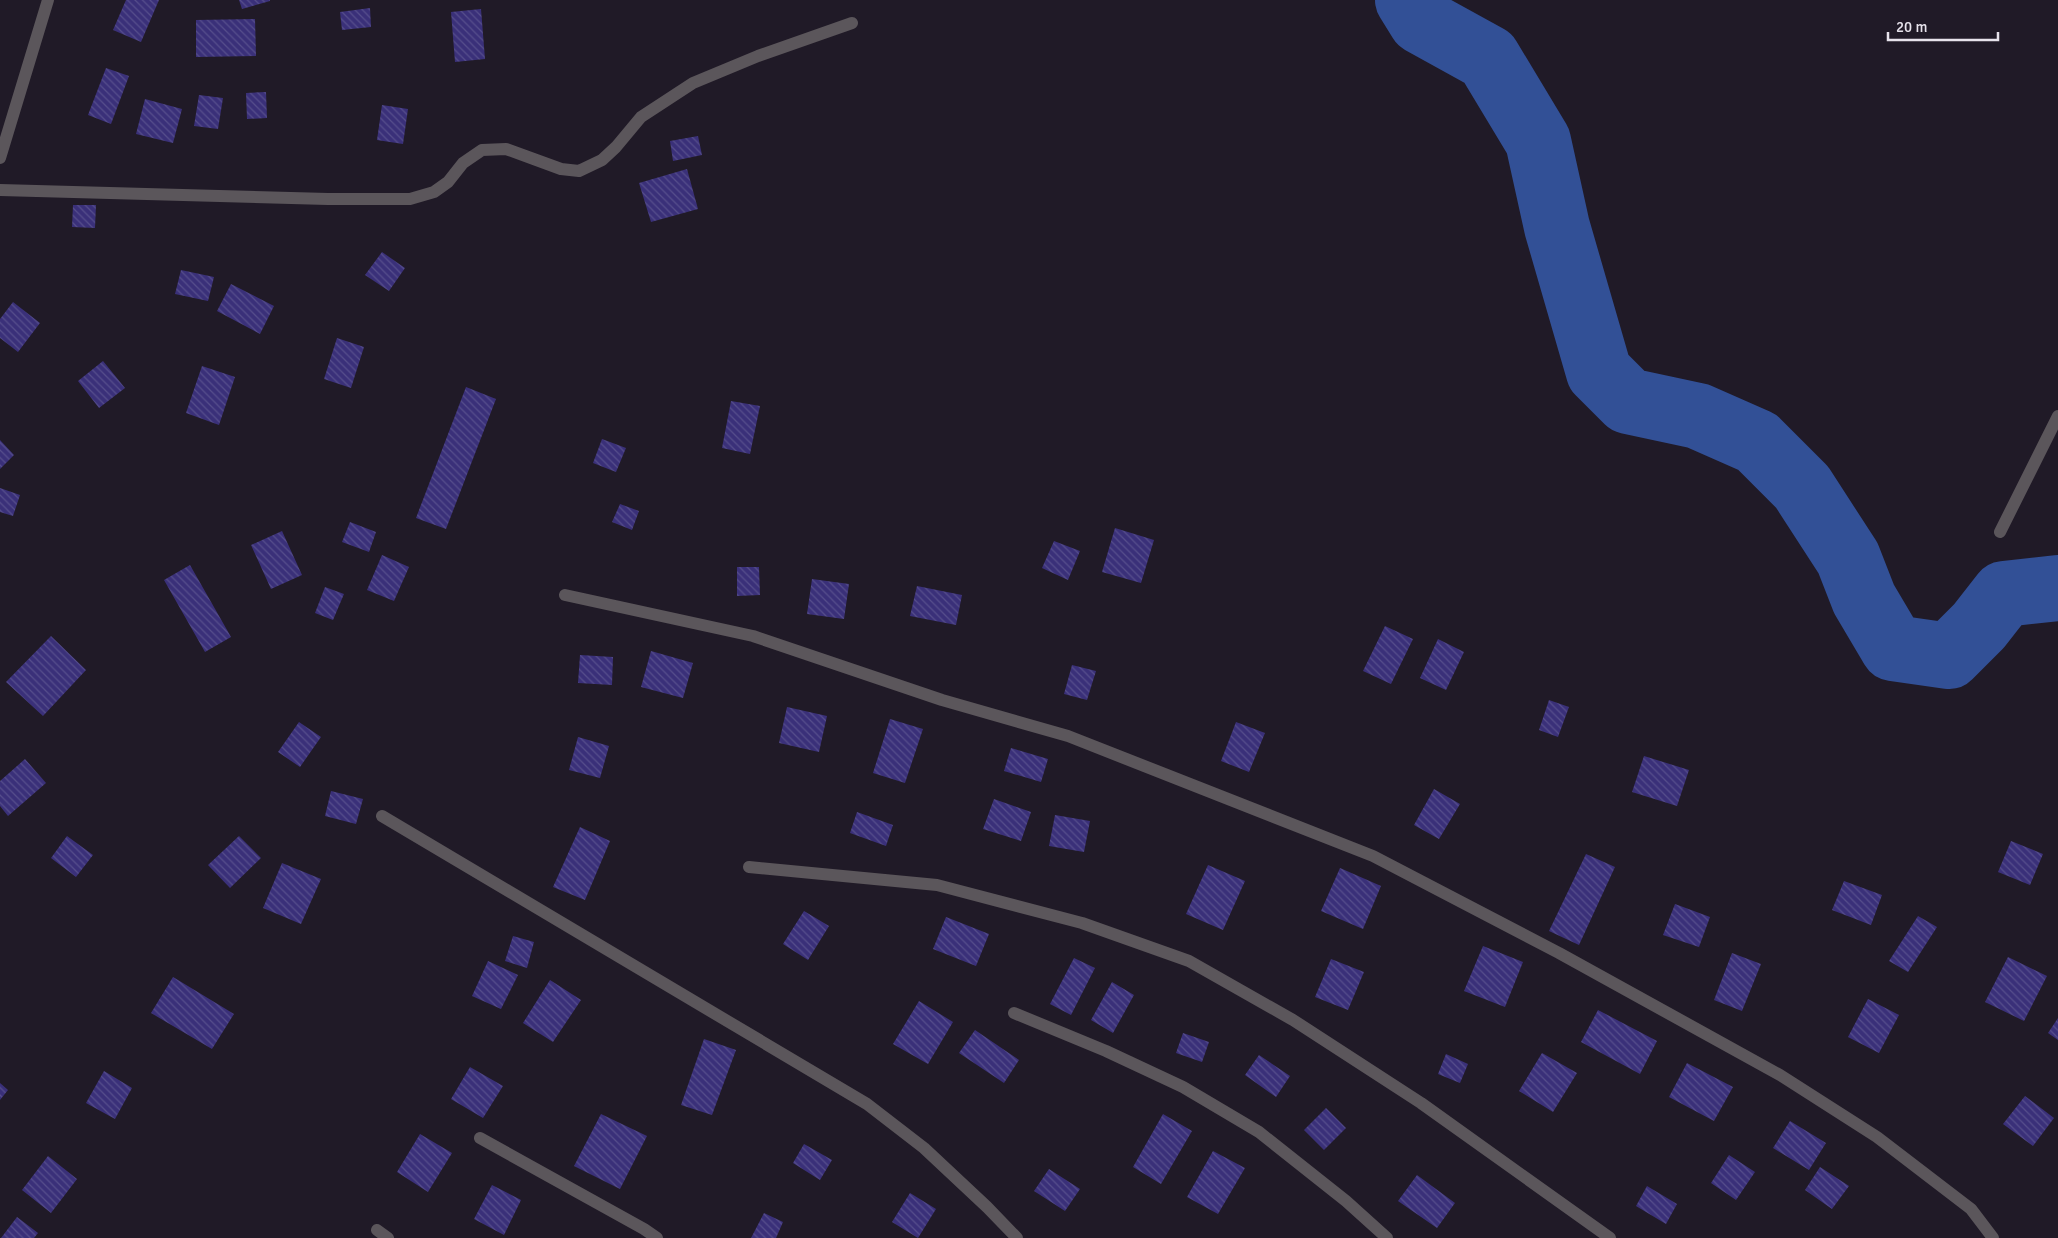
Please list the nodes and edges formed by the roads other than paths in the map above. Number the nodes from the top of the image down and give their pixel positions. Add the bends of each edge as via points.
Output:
1 (48, 0) edge
2 (852, 23) dead end
3 (0, 158) edge
4 (0, 190) edge
5 (2058, 416) edge
6 (2000, 532) dead end
7 (565, 595) dead end
8 (382, 816) dead end
9 (749, 867) dead end
10 (1014, 1013) dead end
11 (480, 1138) dead end
12 (377, 1230) dead end
13 (388, 1238) edge
14 (657, 1238) edge
15 (1017, 1238) edge
16 (1387, 1238) edge
17 (1610, 1238) edge
18 (1993, 1238) edge

1 - 3 street
2 - 4 street via 758,56 693,84 641,117 602,160 579,171 561,169 506,149 482,150 463,163 448,182 434,192 410,199
5 - 6 street
7 - 18 street via 753,636 942,700 1068,736 1373,856 1559,953 1780,1075 1877,1138 1971,1209
8 - 15 street via 867,1104 924,1148
9 - 17 street via 937,885 1082,923 1189,961 1292,1020 1421,1103
10 - 16 street via 1183,1087 1259,1132
11 - 14 street
12 - 13 street

